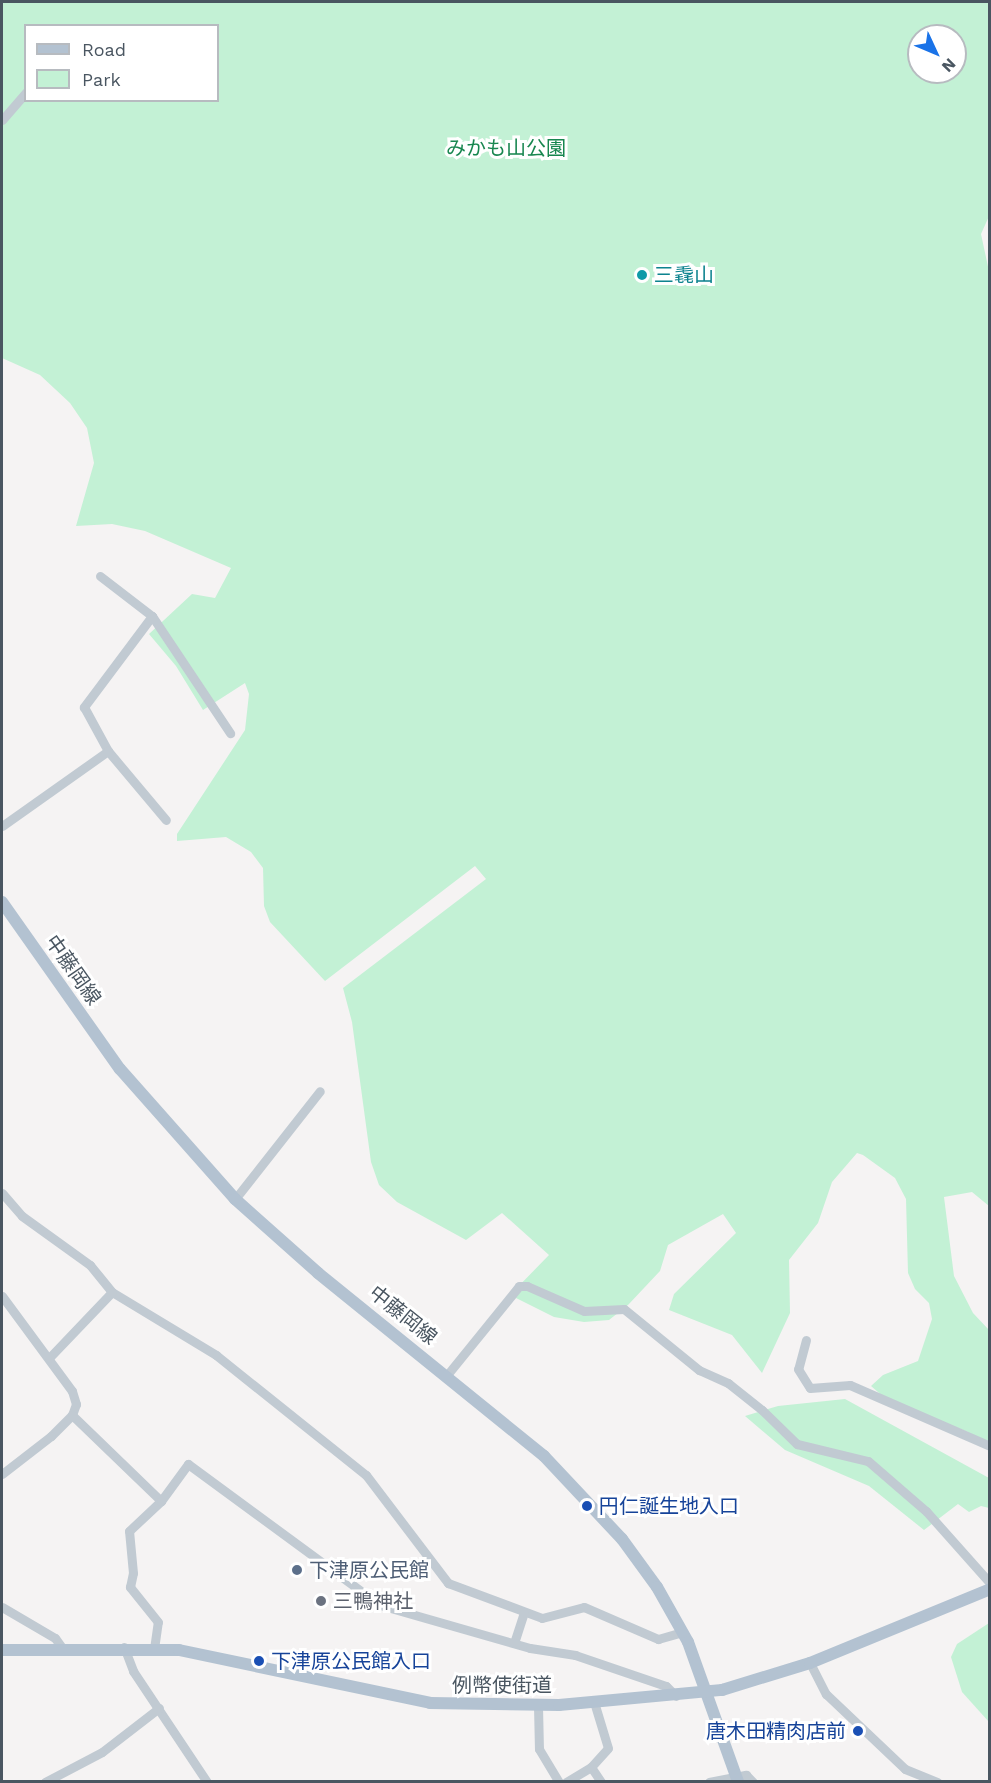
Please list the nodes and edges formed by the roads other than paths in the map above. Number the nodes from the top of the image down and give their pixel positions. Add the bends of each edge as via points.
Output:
1 (24, 94) edge
2 (2, 120) edge
3 (100, 576) dead end
4 (152, 616) junction
5 (230, 733) dead end
6 (108, 751) junction
7 (166, 820) dead end
8 (2, 826) edge
9 (2, 902) edge
10 (320, 1091) dead end
11 (2, 1194) edge
12 (235, 1199) junction
13 (112, 1292) junction
14 (2, 1296) edge
15 (807, 1340) dead end
16 (49, 1358) junction
17 (447, 1375) junction
18 (72, 1415) junction
19 (990, 1446) edge
20 (2, 1474) edge
21 (160, 1501) junction
22 (990, 1583) edge
23 (990, 1589) edge
24 (2, 1607) edge
25 (524, 1614) junction
26 (683, 1632) junction
27 (514, 1643) junction
28 (124, 1647) junction
29 (63, 1649) junction
30 (154, 1649) junction
31 (2, 1650) edge
32 (810, 1664) junction
33 (710, 1692) junction
34 (675, 1696) junction
35 (594, 1702) junction
36 (538, 1706) junction
37 (159, 1708) junction
38 (591, 1767) junction
39 (738, 1779) edge
40 (45, 1782) edge
41 (207, 1782) edge
42 (559, 1782) edge
43 (566, 1782) edge
44 (601, 1782) edge
45 (709, 1782) edge
46 (753, 1782) edge
47 (938, 1782) edge

1 - 2 street
3 - 4 street
4 - 5 street
4 - 6 street via 84,707
6 - 7 street
6 - 8 street
9 - 12 main road, 中藤岡線 via 120,1069
10 - 12 street
11 - 13 street via 22,1215 90,1265
12 - 17 main road, 中藤岡線 via 310,1266
13 - 16 street
13 - 25 street via 216,1355 366,1475 448,1583
14 - 16 street
15 - 19 street via 798,1369 810,1388 850,1385
16 - 18 street via 72,1390 76,1404
17 - 22 street via 519,1287 527,1286 584,1311 624,1309 699,1370 728,1383 797,1444 868,1461 926,1511
17 - 26 main road, 中藤岡線 via 590,1501 641,1563
18 - 20 street
18 - 21 street
21 - 27 street via 188,1464 365,1597 380,1605
21 - 30 street via 129,1531 133,1573 130,1587 158,1622
23 - 32 main road, 例幣使街道
24 - 29 street via 56,1638
25 - 26 street via 549,1618 584,1607 658,1639
25 - 27 street
26 - 33 main road, 中藤岡線
27 - 34 street via 575,1654 666,1686
28 - 29 main road, 例幣使街道
28 - 30 main road, 例幣使街道
28 - 37 street via 134,1671
29 - 31 main road, 例幣使街道
30 - 36 main road, 例幣使街道 via 199,1653 429,1703
32 - 33 main road, 例幣使街道
32 - 47 street via 826,1694 905,1769
33 - 34 main road, 例幣使街道
33 - 39 main road, 中藤岡線
34 - 35 main road, 例幣使街道
35 - 36 main road, 例幣使街道
35 - 38 street via 608,1748
36 - 42 street via 539,1749
37 - 40 street via 102,1752
37 - 41 street
38 - 43 street
38 - 44 street
39 - 45 street
39 - 46 street via 746,1774

